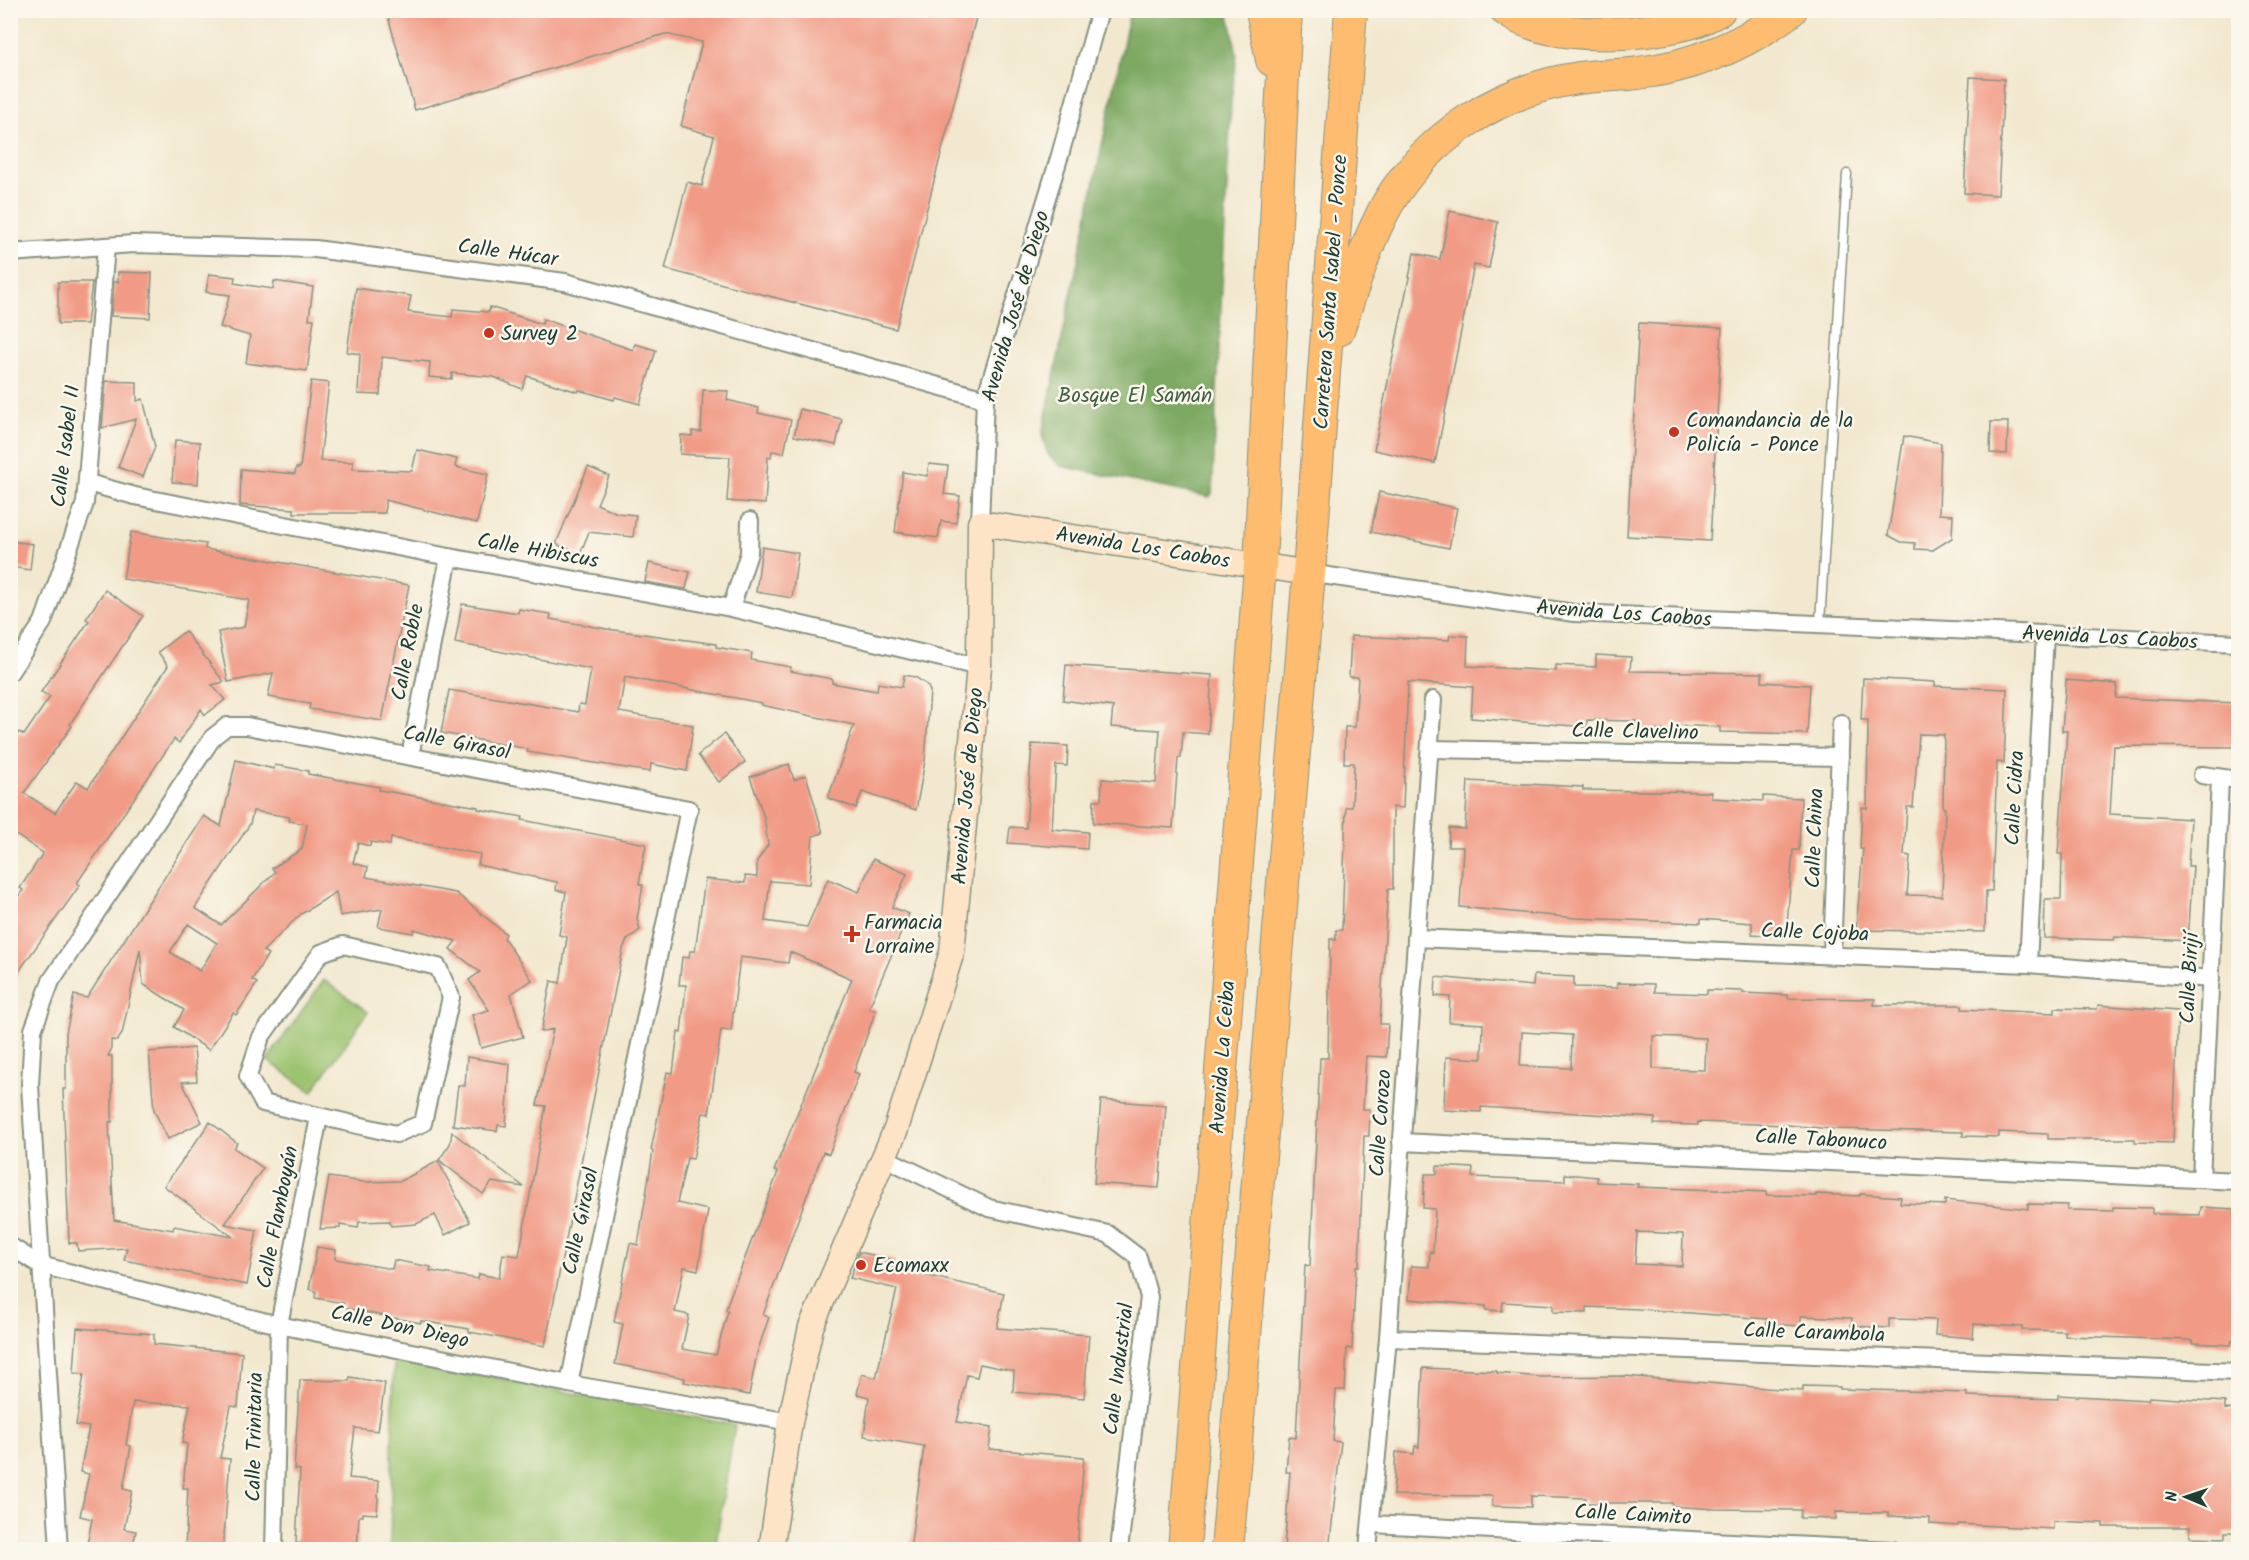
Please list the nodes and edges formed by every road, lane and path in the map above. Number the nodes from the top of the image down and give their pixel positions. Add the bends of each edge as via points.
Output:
1 (1100, 10) edge
2 (1262, 10) edge
3 (1286, 10) edge
4 (1351, 10) edge
5 (1506, 10) edge
6 (1719, 10) edge
7 (1791, 10) edge
8 (1847, 174) dead end
9 (1276, 203) junction
10 (106, 246) junction
11 (10, 253) edge
12 (1325, 363) junction
13 (985, 399) junction
14 (88, 483) junction
15 (750, 521) dead end
16 (980, 523) junction
17 (449, 558) junction
18 (1260, 565) junction
19 (1309, 573) junction
20 (731, 608) junction
21 (1820, 623) junction
22 (2045, 634) junction
23 (2238, 643) edge
24 (979, 667) junction
25 (10, 672) edge
26 (1433, 700) dead end
27 (1841, 723) dead end
28 (1430, 749) junction
29 (410, 756) junction
30 (1840, 757) junction
31 (2202, 775) dead end
32 (2220, 779) junction
33 (2238, 780) edge
34 (1416, 938) junction
35 (1832, 955) junction
36 (2028, 964) junction
37 (2211, 979) junction
38 (319, 1117) junction
39 (1401, 1142) junction
40 (883, 1157) junction
41 (2201, 1179) junction
42 (2238, 1181) edge
43 (10, 1246) edge
44 (40, 1265) junction
45 (279, 1324) junction
46 (1388, 1338) junction
47 (2238, 1372) edge
48 (569, 1384) junction
49 (790, 1422) junction
50 (1371, 1524) junction
51 (59, 1550) edge
52 (274, 1550) edge
53 (771, 1550) edge
54 (1119, 1550) edge
55 (1184, 1550) edge
56 (1227, 1550) edge
57 (1368, 1550) edge
58 (1893, 1550) edge

1 - 13 street, Avenida José de Diego
2 - 9 highway via 1272,54
3 - 9 highway
4 - 12 highway, Carretera Santa Isabel - Ponce
5 - 6 highway via 1549,27 1599,33 1690,23
7 - 12 highway via 1730,49 1687,64 1578,78 1534,88 1455,129 1421,158 1388,204
8 - 21 lane
9 - 18 highway
10 - 11 street, Calle Húcar
10 - 13 street, Calle Húcar via 315,249 565,282
10 - 14 street, Calle Isabel II
12 - 19 highway, Carretera Santa Isabel - Ponce
13 - 16 street, Avenida José de Diego
14 - 17 street, Calle Hibiscus via 135,496
14 - 25 street, Calle Isabel II via 85,503 43,622
15 - 20 street via 749,553
16 - 18 street, Avenida Los Caobos
16 - 24 street, Avenida José de Diego
17 - 20 street, Calle Hibiscus
17 - 29 street, Calle Roble
18 - 19 street, Avenida Los Caobos
18 - 55 highway, Avenida La Ceiba
19 - 21 street, Avenida Los Caobos via 1574,613
19 - 56 highway
20 - 24 street, Calle Hibiscus
21 - 22 street, Avenida Los Caobos
22 - 23 street, Avenida Los Caobos
22 - 36 street, Calle Cidra
24 - 40 street, Avenida José de Diego via 952,952 896,1129
26 - 28 street, Calle Corozo
27 - 30 street, Calle China
28 - 30 street, Calle Clavelino
28 - 34 street, Calle Corozo
29 - 44 street, Calle Girasol via 247,726 226,726 213,737 51,981 33,1030 30,1085
29 - 48 street, Calle Girasol via 689,809
30 - 35 street, Calle China
31 - 32 street
32 - 33 street
32 - 37 street, Calle Birijí
34 - 35 street, Calle Cojoba
34 - 39 street, Calle Corozo
35 - 36 street, Calle Cojoba
36 - 37 street, Calle Cojoba
37 - 41 street, Calle Birijí
38 - 38 street via 396,1134 423,1123 451,997 438,967 343,945 321,953 261,1037 248,1076 263,1103
38 - 45 street, Calle Flamboyán
39 - 41 street, Calle Tabonuco
39 - 46 street, Calle Corozo
40 - 49 street, Avenida José de Diego via 811,1327
40 - 54 street, Calle Industrial via 989,1208 1108,1234 1138,1257 1149,1297
41 - 42 street, Calle Tabonuco
43 - 44 street, Calle Don Diego
44 - 45 street, Calle Don Diego
44 - 51 street, Calle Girasol
45 - 48 street, Calle Don Diego
45 - 52 street, Calle Trinitaria
46 - 47 street, Calle Carambola
46 - 50 street, Calle Corozo
48 - 49 street, Calle Don Diego
49 - 53 street, Avenida José de Diego
50 - 57 street, Calle Corozo
50 - 58 street, Calle Caimito

